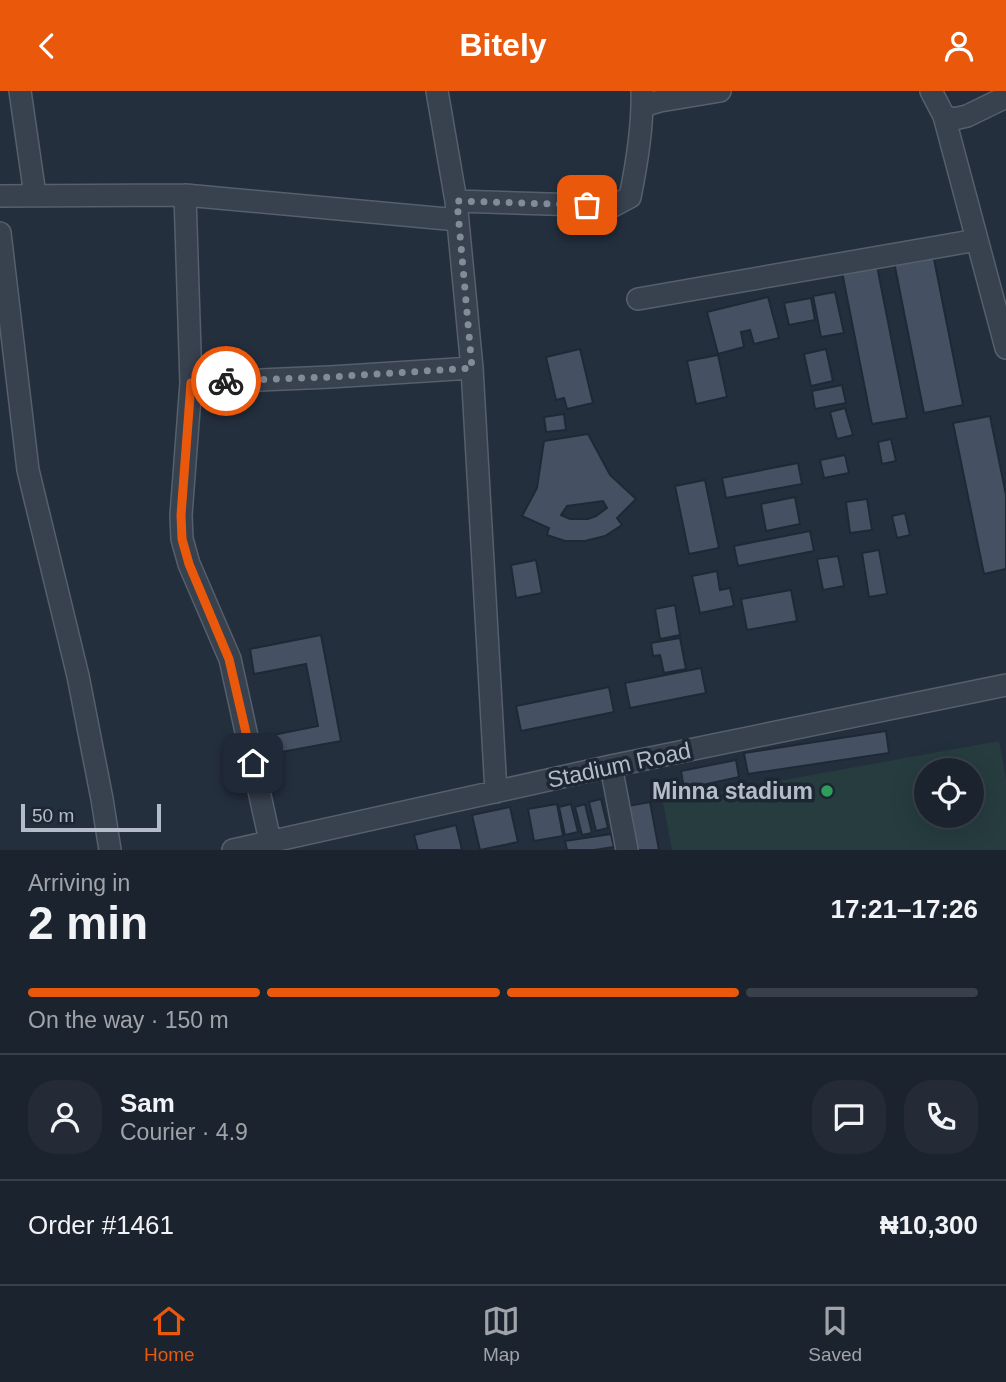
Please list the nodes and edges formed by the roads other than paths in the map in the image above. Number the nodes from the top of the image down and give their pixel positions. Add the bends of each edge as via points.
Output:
1 (20, 91) edge
2 (436, 91) edge
3 (720, 91) edge
4 (931, 91) edge
5 (1006, 97) edge
6 (642, 99) edge
7 (944, 116) junction
8 (35, 195) junction
9 (185, 195) junction
10 (0, 196) edge
11 (457, 210) junction
12 (0, 233) edge
13 (977, 240) junction
14 (638, 299) dead end
15 (1006, 348) edge
16 (472, 368) junction
17 (191, 383) junction
18 (1006, 685) edge
19 (611, 767) junction
20 (496, 792) junction
21 (271, 846) edge
22 (110, 850) edge
23 (233, 850) edge
24 (627, 850) edge

1 - 8 street
2 - 11 street
3 - 6 street via 660,101
4 - 7 street
5 - 7 street via 967,116
6 - 11 street via 630,197 613,206
7 - 13 street
8 - 9 street
8 - 10 street
9 - 11 street
9 - 17 street
11 - 16 street
12 - 22 street via 28,470 78,676
13 - 14 street
13 - 15 street
16 - 17 street
16 - 20 street
17 - 21 street via 182,539 229,659
18 - 19 street, Stadium Road
19 - 20 street, Stadium Road
19 - 24 street
20 - 21 street, Stadium Road
21 - 23 street, Stadium Road

